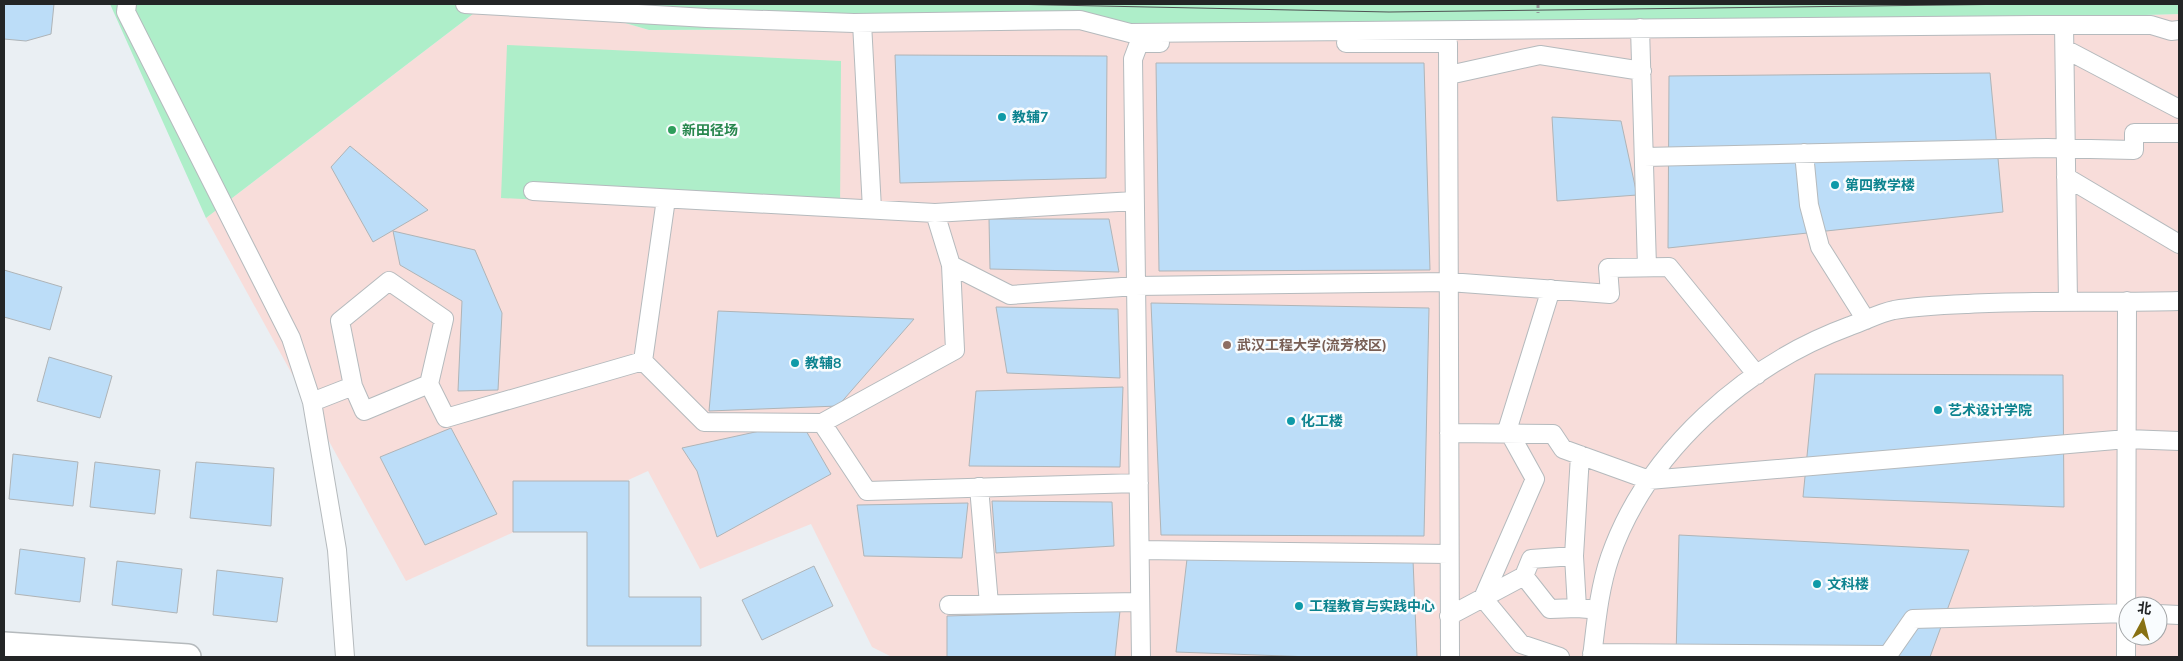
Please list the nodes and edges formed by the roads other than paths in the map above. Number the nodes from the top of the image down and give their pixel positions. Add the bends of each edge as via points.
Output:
1 (127, 4) edge
2 (465, 4) edge
3 (862, 23) junction
4 (2064, 25) junction
5 (1640, 28) junction
6 (1539, 29) junction
7 (2179, 30) edge
8 (2065, 49) junction
9 (1540, 55) junction
10 (1642, 71) junction
11 (1448, 75) junction
12 (2179, 109) edge
13 (2179, 133) edge
14 (2066, 148) junction
15 (1804, 153) junction
16 (1644, 157) junction
17 (2066, 177) junction
18 (533, 191) dead end
19 (1134, 201) junction
20 (665, 206) dead end
21 (872, 209) junction
22 (935, 213) junction
23 (2179, 244) edge
24 (951, 265) junction
25 (1648, 267) junction
26 (1449, 282) junction
27 (1136, 286) junction
28 (1551, 289) junction
29 (2127, 301) junction
30 (2179, 301) edge
31 (2068, 302) junction
32 (1866, 320) junction
33 (643, 361) junction
34 (1757, 375) junction
35 (428, 384) junction
36 (353, 386) junction
37 (312, 402) junction
38 (822, 423) junction
39 (1449, 433) junction
40 (1508, 434) junction
41 (2127, 439) junction
42 (2179, 441) edge
43 (1580, 455) junction
44 (1649, 480) junction
45 (1139, 483) junction
46 (979, 487) junction
47 (1140, 550) junction
48 (1449, 554) junction
49 (1574, 556) junction
50 (1524, 576) junction
51 (2127, 596) edge
52 (1483, 598) junction
53 (1140, 602) junction
54 (989, 604) junction
55 (949, 605) dead end
56 (1577, 608) junction
57 (1599, 611) junction
58 (2118, 613) edge
59 (1450, 616) junction
60 (4, 645) edge
61 (1592, 655) edge
62 (188, 657) edge
63 (345, 657) edge
64 (1141, 657) edge
65 (1450, 657) edge
66 (1560, 657) edge

1 - 37 street via 126,12 291,338
2 - 3 street
3 - 6 street via 1080,20 1130,33
3 - 21 street
4 - 5 street
4 - 7 street via 2151,25
4 - 8 street
5 - 6 street
5 - 10 street
6 - 9 street
8 - 12 street
8 - 14 street
9 - 10 street
9 - 11 street
10 - 16 street
11 - 19 street via 1448,43 1139,42 1132,59
11 - 26 street
13 - 14 street via 2134,132 2134,150
14 - 15 street
14 - 17 street
15 - 16 street
15 - 32 street via 1809,205 1820,247
16 - 25 street
17 - 23 street
17 - 31 street
18 - 21 street
19 - 22 street
19 - 27 street
20 - 33 street
21 - 22 street
22 - 24 street
24 - 27 street via 1010,295
24 - 38 street via 955,350
25 - 28 street via 1608,268 1610,294
25 - 34 street via 1669,267
26 - 27 street
26 - 28 street
26 - 39 street
27 - 45 street
28 - 40 street
29 - 30 street
29 - 31 street
29 - 41 street
31 - 32 street via 1925,306 1893,310
32 - 34 street via 1790,353
33 - 35 street via 446,418
33 - 38 street via 704,422
34 - 44 street via 1716,406 1678,443
35 - 36 street via 364,411
35 - 36 street via 444,319 389,281 340,321
36 - 37 street
37 - 63 street via 337,550
38 - 46 street via 867,491
39 - 40 street
39 - 48 street
40 - 43 street via 1553,434 1563,449
40 - 52 street via 1535,479
41 - 42 street
41 - 44 street
41 - 51 street
43 - 44 street
43 - 49 street
44 - 57 street via 1610,557
45 - 46 street
45 - 47 street
46 - 54 street
47 - 48 street
47 - 53 street
48 - 59 street
49 - 50 street via 1531,559
49 - 56 street
50 - 52 street
50 - 56 street via 1550,609
52 - 59 street
52 - 66 street via 1521,644
53 - 54 street
53 - 64 street
54 - 55 street
56 - 57 street
57 - 61 street
58 - 61 street via 1913,619 1888,655
59 - 65 street
60 - 62 street

